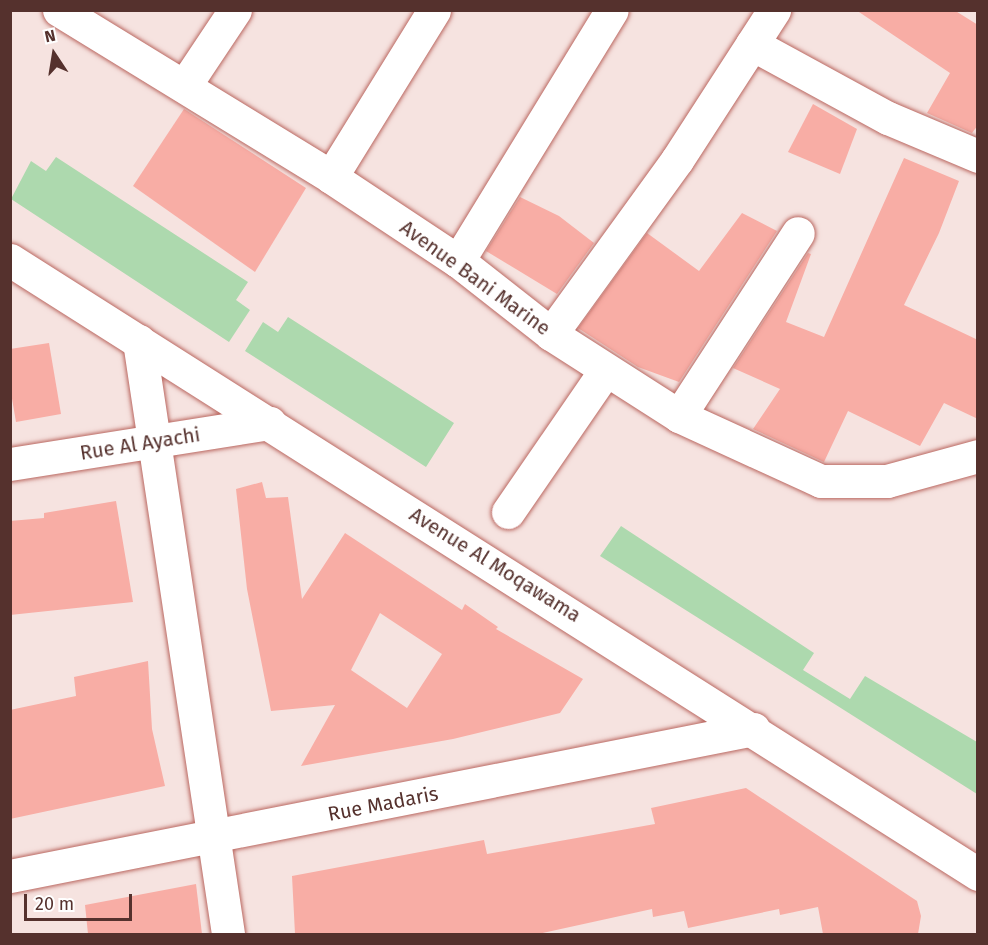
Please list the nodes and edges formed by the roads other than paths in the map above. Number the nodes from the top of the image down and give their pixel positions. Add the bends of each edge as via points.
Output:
1 (59, 10) edge
2 (235, 10) edge
3 (434, 10) edge
4 (612, 10) edge
5 (774, 10) edge
6 (752, 44) junction
7 (185, 85) junction
8 (978, 156) edge
9 (331, 177) junction
10 (798, 232) dead end
11 (10, 260) edge
12 (458, 261) junction
13 (551, 334) junction
14 (139, 341) junction
15 (606, 371) junction
16 (680, 416) junction
17 (270, 423) junction
18 (156, 441) junction
19 (978, 456) edge
20 (10, 464) edge
21 (508, 512) dead end
22 (754, 729) junction
23 (215, 838) junction
24 (978, 874) edge
25 (10, 876) edge
26 (228, 934) edge

1 - 7 street, Avenue Bani Marine
2 - 7 street
3 - 9 street
4 - 12 street
5 - 6 street
6 - 8 street via 888,118
6 - 13 street via 676,160
7 - 9 street, Avenue Bani Marine
9 - 12 street, Avenue Bani Marine
10 - 16 street
11 - 14 street, Avenue Al Moqawama
12 - 13 street, Avenue Bani Marine
13 - 15 street, Avenue Bani Marine
14 - 17 street, Avenue Al Moqawama
14 - 18 street
15 - 16 street, Avenue Bani Marine
15 - 21 street
16 - 19 street, Avenue Bani Marine via 821,481 862,484 914,476
17 - 18 street, Rue Al Ayachi
17 - 22 street, Avenue Al Moqawama
18 - 20 street, Rue Al Ayachi
18 - 23 street
22 - 23 street, Rue Madaris
22 - 24 street, Avenue Al Moqawama
23 - 25 street, Rue Madaris
23 - 26 street

